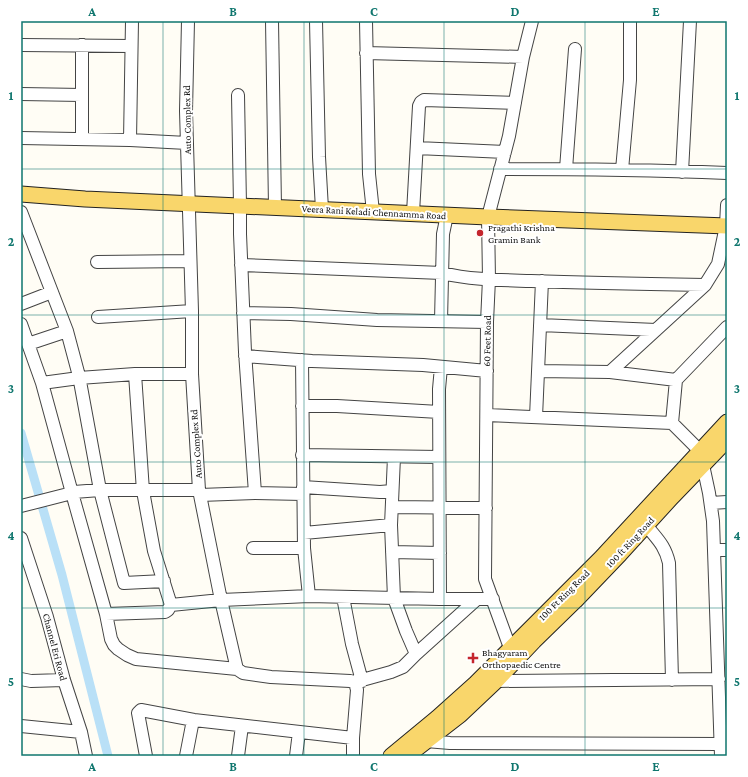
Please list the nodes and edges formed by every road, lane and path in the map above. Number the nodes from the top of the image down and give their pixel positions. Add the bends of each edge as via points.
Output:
1 (132, 21) edge
2 (188, 21) edge
3 (272, 21) edge
4 (316, 21) edge
5 (366, 21) edge
6 (532, 21) edge
7 (630, 21) edge
8 (690, 21) edge
9 (21, 45) edge
10 (82, 46) junction
11 (132, 46) junction
12 (575, 49) dead end
13 (366, 53) junction
14 (523, 57) junction
15 (21, 94) edge
16 (82, 95) junction
17 (238, 95) dead end
18 (515, 103) junction
19 (21, 138) edge
20 (82, 140) junction
21 (130, 140) junction
22 (187, 143) junction
23 (417, 148) junction
24 (505, 152) junction
25 (500, 169) junction
26 (566, 169) junction
27 (622, 170) junction
28 (682, 172) junction
29 (727, 174) edge
30 (21, 194) edge
31 (188, 203) junction
32 (240, 205) junction
33 (727, 206) edge
34 (275, 207) junction
35 (322, 209) junction
36 (21, 212) edge
37 (373, 212) junction
38 (413, 213) junction
39 (447, 215) junction
40 (488, 217) junction
41 (726, 226) edge
42 (190, 260) junction
43 (97, 262) dead end
44 (241, 265) junction
45 (442, 273) junction
46 (489, 279) junction
47 (542, 282) junction
48 (705, 285) junction
49 (52, 292) junction
50 (21, 304) edge
51 (192, 311) junction
52 (243, 313) junction
53 (98, 317) dead end
54 (441, 322) junction
55 (487, 322) junction
56 (21, 324) edge
57 (540, 325) junction
58 (727, 328) edge
59 (656, 330) junction
60 (68, 331) junction
61 (28, 344) junction
62 (245, 356) junction
63 (302, 360) junction
64 (441, 367) junction
65 (487, 371) junction
66 (538, 371) junction
67 (610, 372) junction
68 (135, 374) junction
69 (192, 374) junction
70 (79, 378) junction
71 (676, 380) junction
72 (42, 383) junction
73 (302, 406) junction
74 (439, 412) junction
75 (487, 415) junction
76 (536, 417) junction
77 (727, 422) edge
78 (672, 423) junction
79 (727, 440) edge
80 (302, 455) junction
81 (394, 456) junction
82 (440, 457) junction
83 (702, 458) junction
84 (100, 490) junction
85 (143, 491) junction
86 (303, 491) junction
87 (392, 492) junction
88 (72, 493) junction
89 (200, 493) junction
90 (255, 493) junction
91 (727, 502) edge
92 (711, 503) junction
93 (23, 506) edge
94 (392, 507) junction
95 (439, 507) junction
96 (486, 508) junction
97 (391, 525) junction
98 (646, 525) junction
99 (304, 533) junction
100 (21, 538) edge
101 (253, 548) dead end
102 (304, 548) junction
103 (714, 550) junction
104 (727, 550) edge
105 (392, 552) junction
106 (440, 553) junction
107 (164, 581) junction
108 (721, 592) edge
109 (309, 596) junction
110 (343, 597) junction
111 (394, 598) junction
112 (440, 599) junction
113 (477, 599) junction
114 (493, 599) junction
115 (221, 600) junction
116 (171, 605) junction
117 (106, 614) junction
118 (416, 654) junction
119 (513, 655) junction
120 (238, 669) junction
121 (719, 679) junction
122 (21, 680) edge
123 (64, 680) junction
124 (672, 680) junction
125 (496, 681) junction
126 (359, 682) junction
127 (192, 720) junction
128 (21, 726) edge
129 (242, 726) junction
130 (299, 732) junction
131 (82, 737) junction
132 (353, 738) junction
133 (426, 741) junction
134 (721, 750) edge
135 (83, 756) edge
136 (86, 756) edge
137 (146, 756) edge
138 (186, 756) edge
139 (238, 756) edge
140 (296, 756) edge
141 (353, 756) edge
142 (391, 756) edge
143 (407, 756) edge

1 - 11 street
2 - 22 street, Auto Complex Rd
3 - 34 street
4 - 35 street via 318,157
5 - 13 street
6 - 14 street, 60 Feet Road
7 - 27 street via 630,80
8 - 28 street
9 - 10 street
10 - 11 street
10 - 16 street
11 - 21 street
12 - 26 street
13 - 14 street
13 - 37 street via 369,174
14 - 18 street, 60 Feet Road
15 - 16 street
16 - 20 street
17 - 32 street
18 - 23 street via 424,100 419,106
18 - 24 street, 60 Feet Road
19 - 20 street
20 - 21 street
21 - 22 street
22 - 31 street, Auto Complex Rd
23 - 24 street
23 - 38 street
24 - 25 street, 60 Feet Road
25 - 26 street
25 - 40 street, 60 Feet Road
26 - 27 street
27 - 28 street
28 - 29 street
30 - 31 main road, Veera Rani Keladi Chennamma Road
31 - 32 main road, Veera Rani Keladi Chennamma Road
31 - 42 street, Auto Complex Rd
32 - 34 main road, Veera Rani Keladi Chennamma Road
32 - 44 street
33 - 41 street
34 - 35 main road, Veera Rani Keladi Chennamma Road
35 - 37 main road, Veera Rani Keladi Chennamma Road
36 - 49 street
37 - 38 main road, Veera Rani Keladi Chennamma Road
38 - 39 main road, Veera Rani Keladi Chennamma Road
39 - 40 main road, Veera Rani Keladi Chennamma Road
39 - 45 street via 443,234
40 - 41 main road, Veera Rani Keladi Chennamma Road
40 - 46 street, 60 Feet Road
41 - 48 street via 718,264
42 - 43 street
42 - 51 street, Auto Complex Rd
44 - 45 street
44 - 52 street
45 - 46 street
45 - 54 street
46 - 47 street
46 - 55 street, 60 Feet Road
47 - 48 street
47 - 57 street
48 - 59 street
49 - 50 street
49 - 60 street
51 - 53 street
51 - 69 street, Auto Complex Rd
52 - 54 street
52 - 62 street
54 - 55 street
55 - 65 street, 60 Feet Road
56 - 61 street
57 - 59 street
57 - 66 street
58 - 71 street
59 - 67 street
60 - 61 street
60 - 70 street
61 - 72 street
62 - 63 street
62 - 90 street
63 - 64 street
63 - 73 street
64 - 65 street
64 - 74 street
65 - 75 street, 60 Feet Road
66 - 67 street
66 - 76 street
67 - 71 street
68 - 69 street
68 - 70 street
68 - 85 street
69 - 89 street, Auto Complex Rd
70 - 72 street
70 - 84 street
71 - 78 street
72 - 88 street
73 - 74 street
73 - 80 street
74 - 82 street
75 - 76 street
75 - 96 street, 60 Feet Road
76 - 78 street
77 - 83 main road, 100 Ft Ring Road
78 - 83 street
79 - 83 main road, 100 ft Ring Road
80 - 81 street
80 - 86 street
81 - 82 street
81 - 87 street
82 - 95 street
83 - 92 street
83 - 98 main road, 100 ft Ring Road
83 - 119 main road, 100 Ft Ring Road via 601,558
84 - 85 street
84 - 88 street
84 - 107 street via 124,583
85 - 89 street
85 - 107 street via 154,551
86 - 87 street
86 - 90 street
86 - 99 street
87 - 94 street
88 - 93 street
88 - 117 street
89 - 90 street
89 - 115 street, Auto Complex Rd
91 - 92 street
92 - 103 street
94 - 95 street
94 - 97 street
95 - 96 street
95 - 106 street
96 - 114 street, 60 Feet Road via 485,579
97 - 99 street
97 - 105 street
98 - 119 main road, 100 ft Ring Road via 575,601 534,641
98 - 124 street via 663,546 669,563
99 - 102 street
100 - 123 street, Channel Eri Road
101 - 102 street
102 - 109 street
103 - 104 street
103 - 108 street
105 - 106 street
105 - 111 street
106 - 112 street
107 - 116 street
108 - 121 street
109 - 110 street
109 - 115 street
110 - 111 street
110 - 126 street
111 - 112 street
111 - 118 street
112 - 113 street
113 - 114 street
113 - 118 street
114 - 119 street, 60 Feet Road
115 - 116 street
115 - 120 street, Auto Complex Rd
116 - 117 street via 165,612
117 - 120 street via 114,645 136,659
118 - 126 street via 403,667
119 - 125 main road, 100 ft Ring Road
119 - 142 main road, 100 Ft Ring Road
120 - 126 street via 243,673 271,677
121 - 124 street
121 - 134 street
122 - 123 street
123 - 131 street, Channel Eri Road
124 - 125 street
125 - 133 main road, 100 ft Ring Road via 460,715
126 - 132 street via 356,690
127 - 129 street
127 - 137 street via 139,711
127 - 138 street
128 - 131 street
129 - 130 street
129 - 139 street
130 - 132 street
130 - 140 street
131 - 135 street
131 - 136 street, Channel Eri Road
132 - 141 street
133 - 134 street
133 - 143 main road, 100 ft Ring Road

